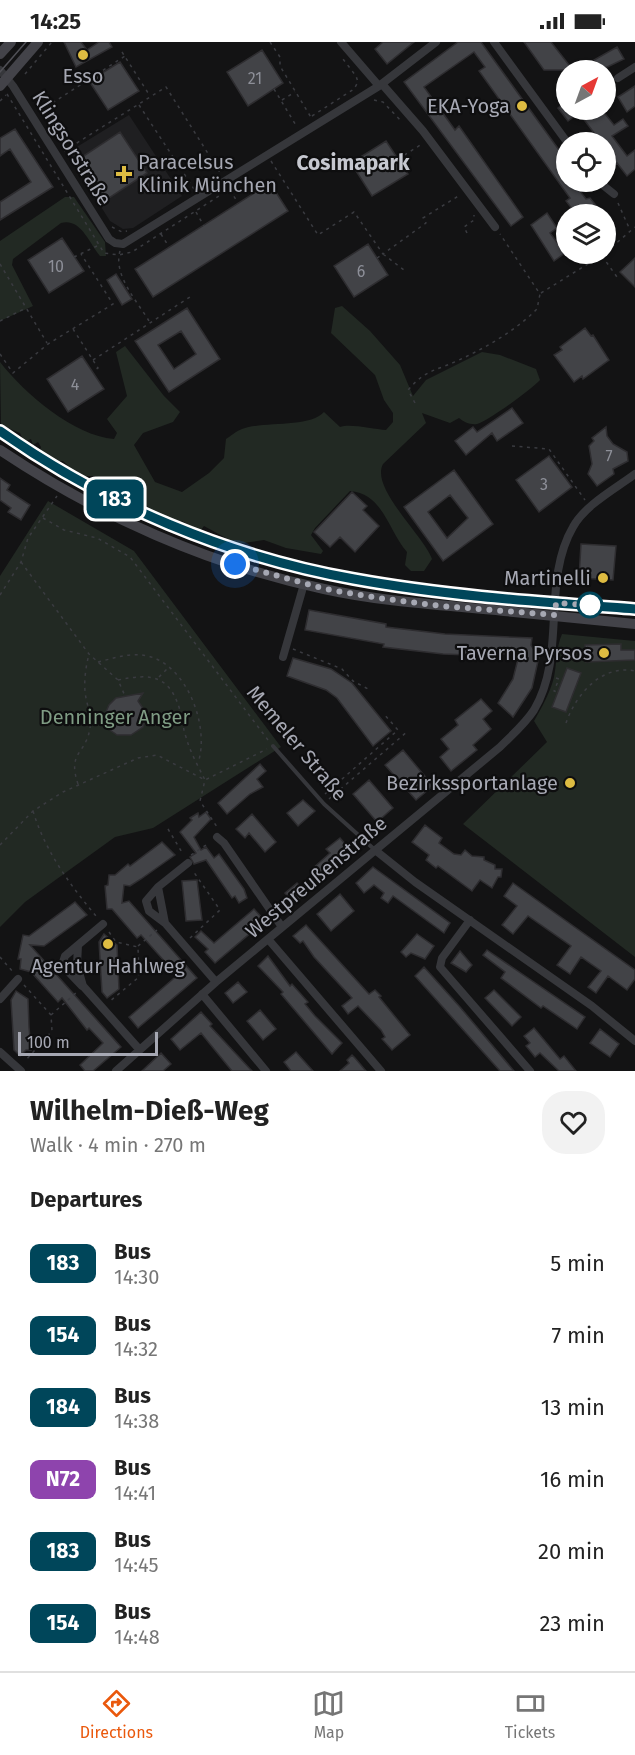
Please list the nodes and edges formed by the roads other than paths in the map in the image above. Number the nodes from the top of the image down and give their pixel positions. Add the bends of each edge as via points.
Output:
1 (11, 42) edge
2 (38, 42) edge
3 (341, 42) edge
4 (436, 42) edge
5 (494, 42) edge
6 (0, 54) edge
7 (635, 68) edge
8 (618, 78) dead end
9 (4, 82) edge
10 (381, 85) junction
11 (560, 132) edge
12 (612, 192) edge
13 (614, 194) road end
14 (495, 227) road end
15 (0, 431) edge
16 (0, 450) edge
17 (635, 474) edge
18 (304, 584) junction
19 (556, 603) junction
20 (635, 609) edge
21 (555, 615) junction
22 (635, 624) edge
23 (283, 657) dead end
24 (273, 746) road end
25 (217, 837) road end
26 (375, 850) junction
27 (188, 864) road end
28 (158, 887) junction
29 (470, 920) junction
30 (165, 923) junction
31 (103, 924) road end
32 (282, 927) junction
33 (268, 939) junction
34 (78, 945) junction
35 (18, 979) road end
36 (216, 982) junction
37 (83, 986) junction
38 (202, 994) junction
39 (0, 999) edge
40 (635, 1041) edge
41 (139, 1049) junction
42 (0, 1052) edge
43 (122, 1069) edge
44 (20, 1070) edge
45 (266, 1071) edge
46 (381, 1071) edge
47 (530, 1071) edge

1 - 6 main road
2 - 9 main road
3 - 10 street
4 - 10 street
5 - 11 street
7 - 8 street
9 - 10 street, Klingsorstraße via 109,239 119,244
10 - 14 street via 423,131 463,193
12 - 13 street
15 - 19 main road via 40,458 156,519 255,554 354,579
16 - 18 main road via 108,513 204,555
17 - 19 street, Westpreußenstraße via 578,519 564,546
18 - 21 main road via 408,602
18 - 23 street
19 - 20 main road
19 - 21 street, Westpreußenstraße
21 - 22 main road
21 - 26 street, Westpreußenstraße via 544,687 526,720 500,747
24 - 26 lane, Memeler Straße via 324,804
25 - 32 street
26 - 29 street, Memeler Straße
26 - 32 street, Westpreußenstraße
27 - 28 street
28 - 30 street
28 - 30 street via 146,901 149,910
29 - 40 street, Memeler Straße
29 - 47 street via 442,958 440,967
30 - 36 street
31 - 34 street
32 - 33 street, Westpreußenstraße
33 - 36 street, Westpreußenstraße
33 - 46 street
34 - 37 street via 77,965
34 - 37 street via 65,956 62,965
35 - 39 street
36 - 38 street, Westpreußenstraße
37 - 41 street
38 - 41 street, Westpreußenstraße
38 - 45 street
41 - 43 street, Westpreußenstraße
42 - 44 street

